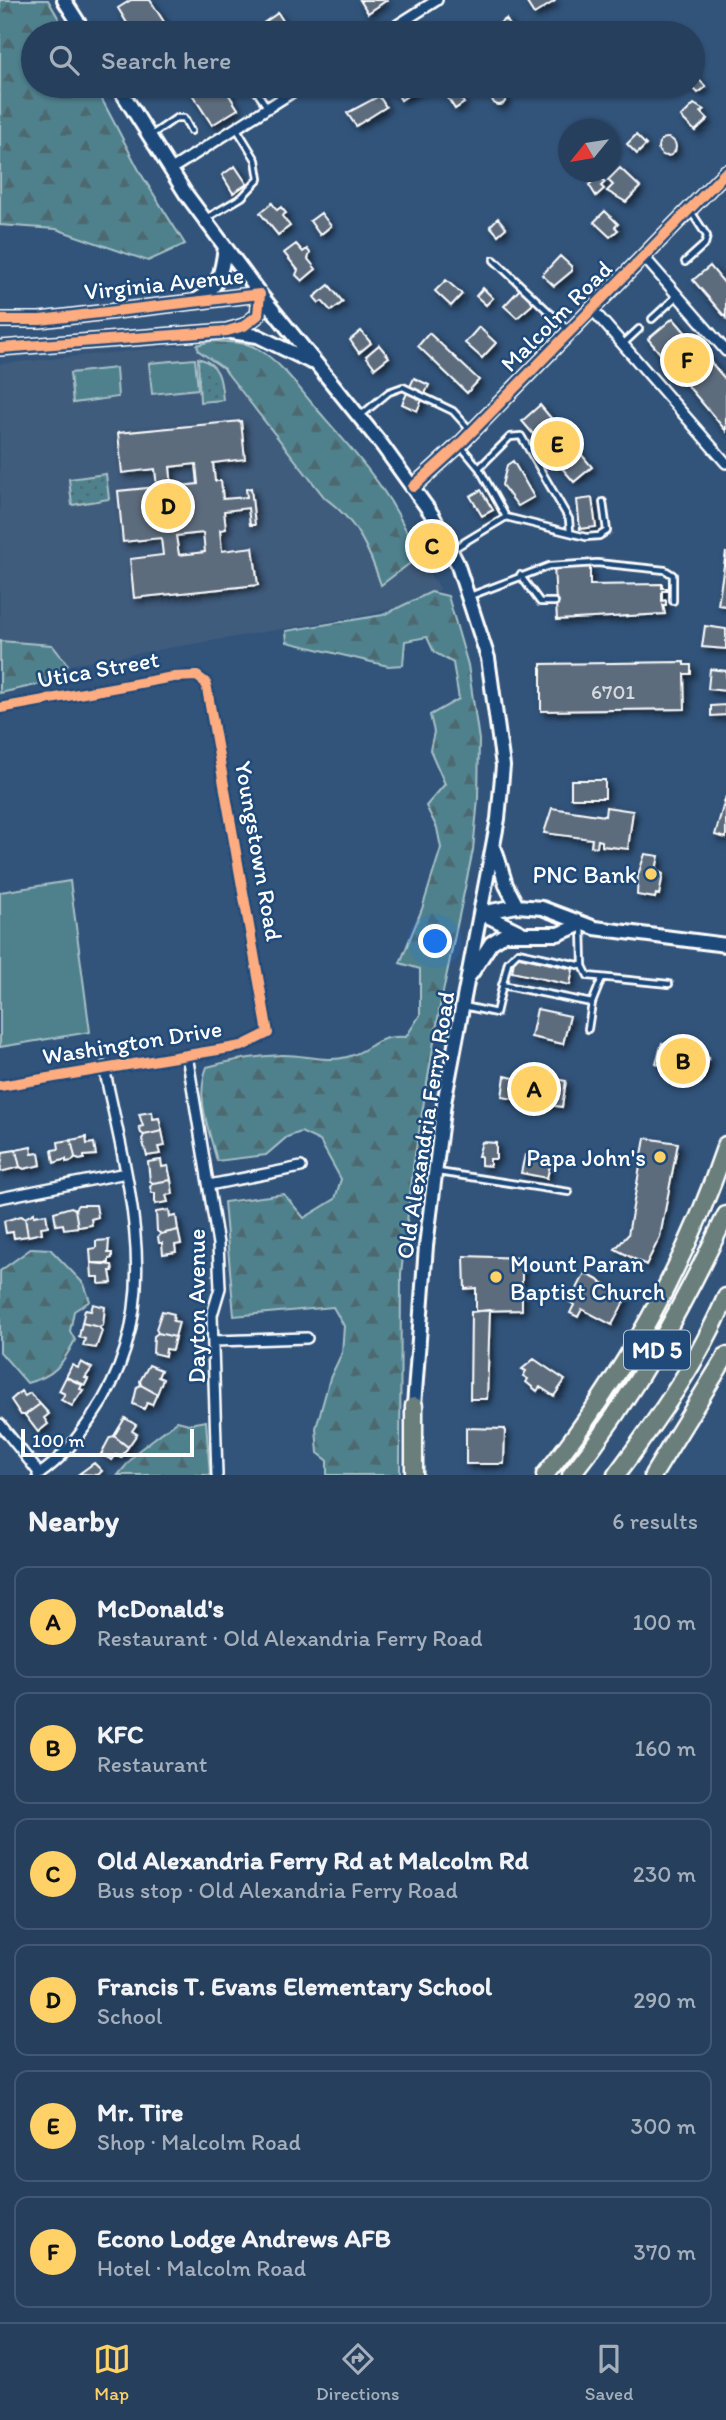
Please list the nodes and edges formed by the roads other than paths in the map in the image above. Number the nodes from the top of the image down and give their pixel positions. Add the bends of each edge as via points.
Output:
1 (64, 0) edge
2 (437, 0) edge
3 (77, 21) edge
4 (404, 21) edge
5 (125, 98) edge
6 (261, 98) edge
7 (283, 98) edge
8 (268, 108) junction
9 (236, 128) junction
10 (191, 131) dead end
11 (149, 136) junction
12 (170, 170) junction
13 (726, 172) edge
14 (689, 210) junction
15 (205, 219) junction
16 (225, 247) junction
17 (644, 257) junction
18 (494, 260) dead end
19 (685, 262) dead end
20 (260, 294) junction
21 (678, 296) junction
22 (192, 302) junction
23 (592, 309) junction
24 (652, 319) dead end
25 (0, 320) edge
26 (639, 329) dead end
27 (227, 331) junction
28 (569, 332) junction
29 (623, 344) junction
30 (0, 348) edge
31 (726, 351) edge
32 (318, 366) junction
33 (360, 417) junction
34 (472, 432) junction
35 (459, 445) junction
36 (726, 463) edge
37 (479, 468) junction
38 (414, 487) junction
39 (603, 502) dead end
40 (506, 517) junction
41 (570, 532) junction
42 (451, 551) junction
43 (520, 575) junction
44 (469, 596) junction
45 (673, 601) dead end
46 (555, 603) dead end
47 (203, 679) joint
48 (0, 708) edge
49 (495, 845) junction
50 (517, 906) junction
51 (481, 913) junction
52 (582, 924) junction
53 (527, 935) junction
54 (726, 945) edge
55 (583, 966) junction
56 (469, 977) junction
57 (602, 978) junction
58 (669, 984) dead end
59 (502, 985) junction
60 (592, 1003) junction
61 (463, 1005) junction
62 (588, 1029) dead end
63 (268, 1033) joint
64 (187, 1055) junction
65 (104, 1067) junction
66 (0, 1086) edge
67 (726, 1145) edge
68 (301, 1167) dead end
69 (435, 1171) junction
70 (126, 1173) junction
71 (209, 1185) junction
72 (569, 1192) dead end
73 (0, 1198) edge
74 (726, 1215) edge
75 (726, 1297) edge
76 (307, 1338) dead end
77 (214, 1341) junction
78 (726, 1356) edge
79 (414, 1406) joint
80 (0, 1424) edge
81 (39, 1474) edge
82 (217, 1475) edge
83 (414, 1475) edge
84 (545, 1475) edge
85 (571, 1475) edge
86 (616, 1475) edge
87 (653, 1475) edge

1 - 3 main road
2 - 4 street
5 - 11 main road, Old Alexandria Ferry Road
6 - 8 lane
7 - 8 street
8 - 9 street
9 - 12 street
9 - 15 lane via 256,160 259,179 242,197
10 - 11 lane via 184,118 176,118
11 - 12 main road, Old Alexandria Ferry Road
12 - 15 main road, Old Alexandria Ferry Road
13 - 14 main road, Malcolm Road
14 - 17 main road, Malcolm Road
14 - 19 lane via 707,236 705,244
15 - 16 main road, Old Alexandria Ferry Road
16 - 20 main road, Old Alexandria Ferry Road
16 - 22 main road via 216,285
17 - 21 street
17 - 23 main road, Malcolm Road
18 - 28 lane
20 - 22 main road, Virginia Avenue
20 - 27 main road, Virginia Avenue via 258,315
20 - 32 main road, Old Alexandria Ferry Road
21 - 24 lane
21 - 31 street
22 - 25 main road, Virginia Avenue via 40,320
23 - 28 main road, Malcolm Road
23 - 29 street
26 - 29 lane
27 - 30 main road, Virginia Avenue
27 - 32 main road via 258,336
28 - 34 main road, Malcolm Road
29 - 36 street
32 - 33 main road, Old Alexandria Ferry Road
33 - 34 lane via 389,391 403,387 453,411
33 - 38 main road, Old Alexandria Ferry Road
34 - 35 main road, Malcolm Road
35 - 37 lane
35 - 38 main road, Malcolm Road
37 - 40 lane
37 - 41 lane via 510,437 521,436 569,519
38 - 42 main road, Old Alexandria Ferry Road
39 - 41 lane via 607,531 586,537
40 - 41 lane
40 - 42 lane
42 - 44 main road, Old Alexandria Ferry Road
43 - 44 lane
43 - 45 lane via 550,566 597,563 665,570 673,575
43 - 46 lane via 540,603
44 - 49 main road, Old Alexandria Ferry Road via 494,683 503,766
47 - 48 street, Utica Street via 173,677
47 - 63 street, Youngstown Road via 210,694
49 - 50 main road
49 - 51 main road, Old Alexandria Ferry Road
50 - 51 main road
50 - 52 main road via 542,908
51 - 53 main road
51 - 56 main road, Old Alexandria Ferry Road
52 - 53 main road via 558,934
52 - 54 main road
52 - 55 lane
53 - 56 main road via 505,934 491,943
55 - 57 lane via 588,976
55 - 59 lane via 518,952 508,962
56 - 61 main road, Old Alexandria Ferry Road
57 - 58 lane
57 - 60 lane
59 - 60 lane
59 - 61 lane via 496,1013
60 - 62 lane
61 - 69 main road, Old Alexandria Ferry Road
63 - 64 street, Washington Drive via 242,1046
64 - 65 street, Washington Drive
64 - 71 street, Dayton Avenue
65 - 66 street, Washington Drive
65 - 70 street
67 - 84 highway via 675,1269 626,1360
68 - 71 street
69 - 72 lane
69 - 79 main road, Old Alexandria Ferry Road
70 - 73 street
70 - 81 street via 138,1266 137,1302 127,1351 116,1379 78,1437 58,1462
71 - 77 street, Dayton Avenue via 220,1268 212,1315
74 - 85 highway, MD 5 via 638,1383
75 - 86 highway, MD 5 via 671,1396
76 - 77 street
77 - 82 street, Dayton Avenue
78 - 87 highway
79 - 83 highway
80 - 81 street

